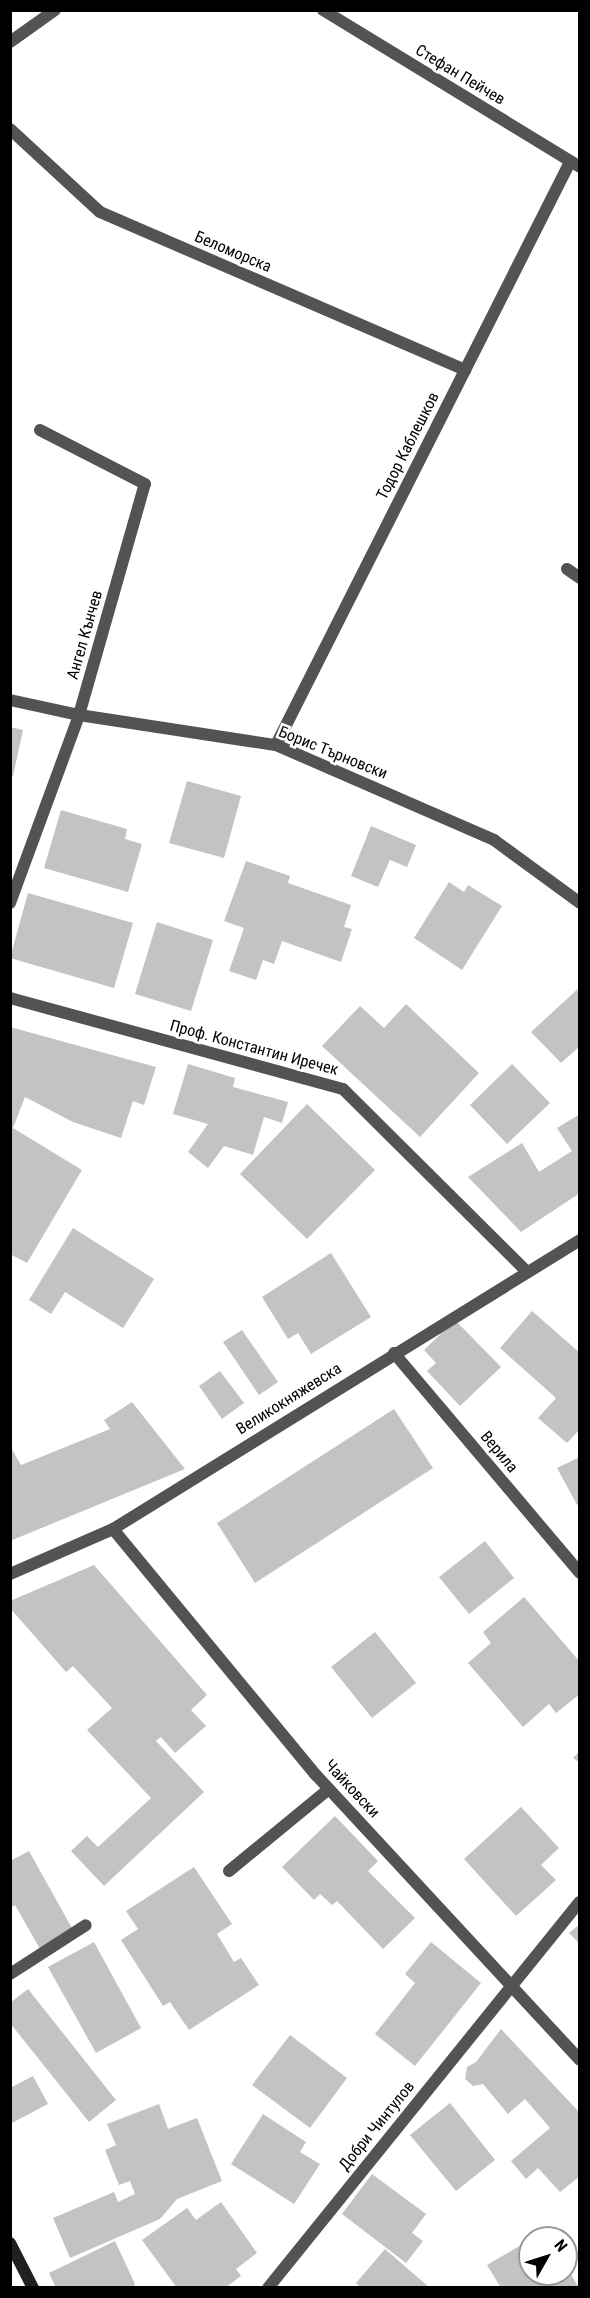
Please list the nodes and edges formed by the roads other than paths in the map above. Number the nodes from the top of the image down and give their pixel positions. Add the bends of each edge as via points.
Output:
1 (55, 10) edge
2 (323, 10) edge
3 (10, 42) edge
4 (10, 129) edge
5 (575, 164) edge
6 (465, 370) junction
7 (40, 430) dead end
8 (567, 569) dead end
9 (579, 578) edge
10 (10, 700) edge
11 (79, 715) junction
12 (276, 745) junction
13 (10, 903) edge
14 (579, 903) edge
15 (10, 998) edge
16 (579, 1240) edge
17 (527, 1272) junction
18 (394, 1353) junction
19 (113, 1528) junction
20 (579, 1573) edge
21 (10, 1574) edge
22 (329, 1789) junction
23 (229, 1871) dead end
24 (579, 1902) edge
25 (86, 1924) dead end
26 (10, 1974) edge
27 (512, 1985) junction
28 (579, 2060) edge
29 (10, 2243) edge
30 (33, 2288) edge
31 (268, 2288) edge

1 - 3 street
2 - 5 street, Стефан Пейчев
4 - 6 street, Беломорска via 100,212
5 - 6 street, Тодор Каблешков
6 - 12 street, Тодор Каблешков
7 - 11 street, Ангел Кънчев via 145,484
8 - 9 street
10 - 11 street, Борис Търновски
11 - 12 street, Борис Търновски
11 - 13 street, Ангел Кънчев
12 - 14 street, Борис Търновски via 494,840
15 - 17 street, Проф. Константин Иречек via 343,1089
16 - 17 street, Великокняжевска
17 - 18 street, Великокняжевска
18 - 19 street, Великокняжевска
18 - 20 street, Верила
19 - 21 street, Великокняжевска
19 - 22 street, Чайковски
22 - 23 street
22 - 27 street, Чайковски
24 - 27 street, Добри Чинтулов
25 - 26 street
27 - 28 street, Чайковски
27 - 31 street, Добри Чинтулов
29 - 30 street

